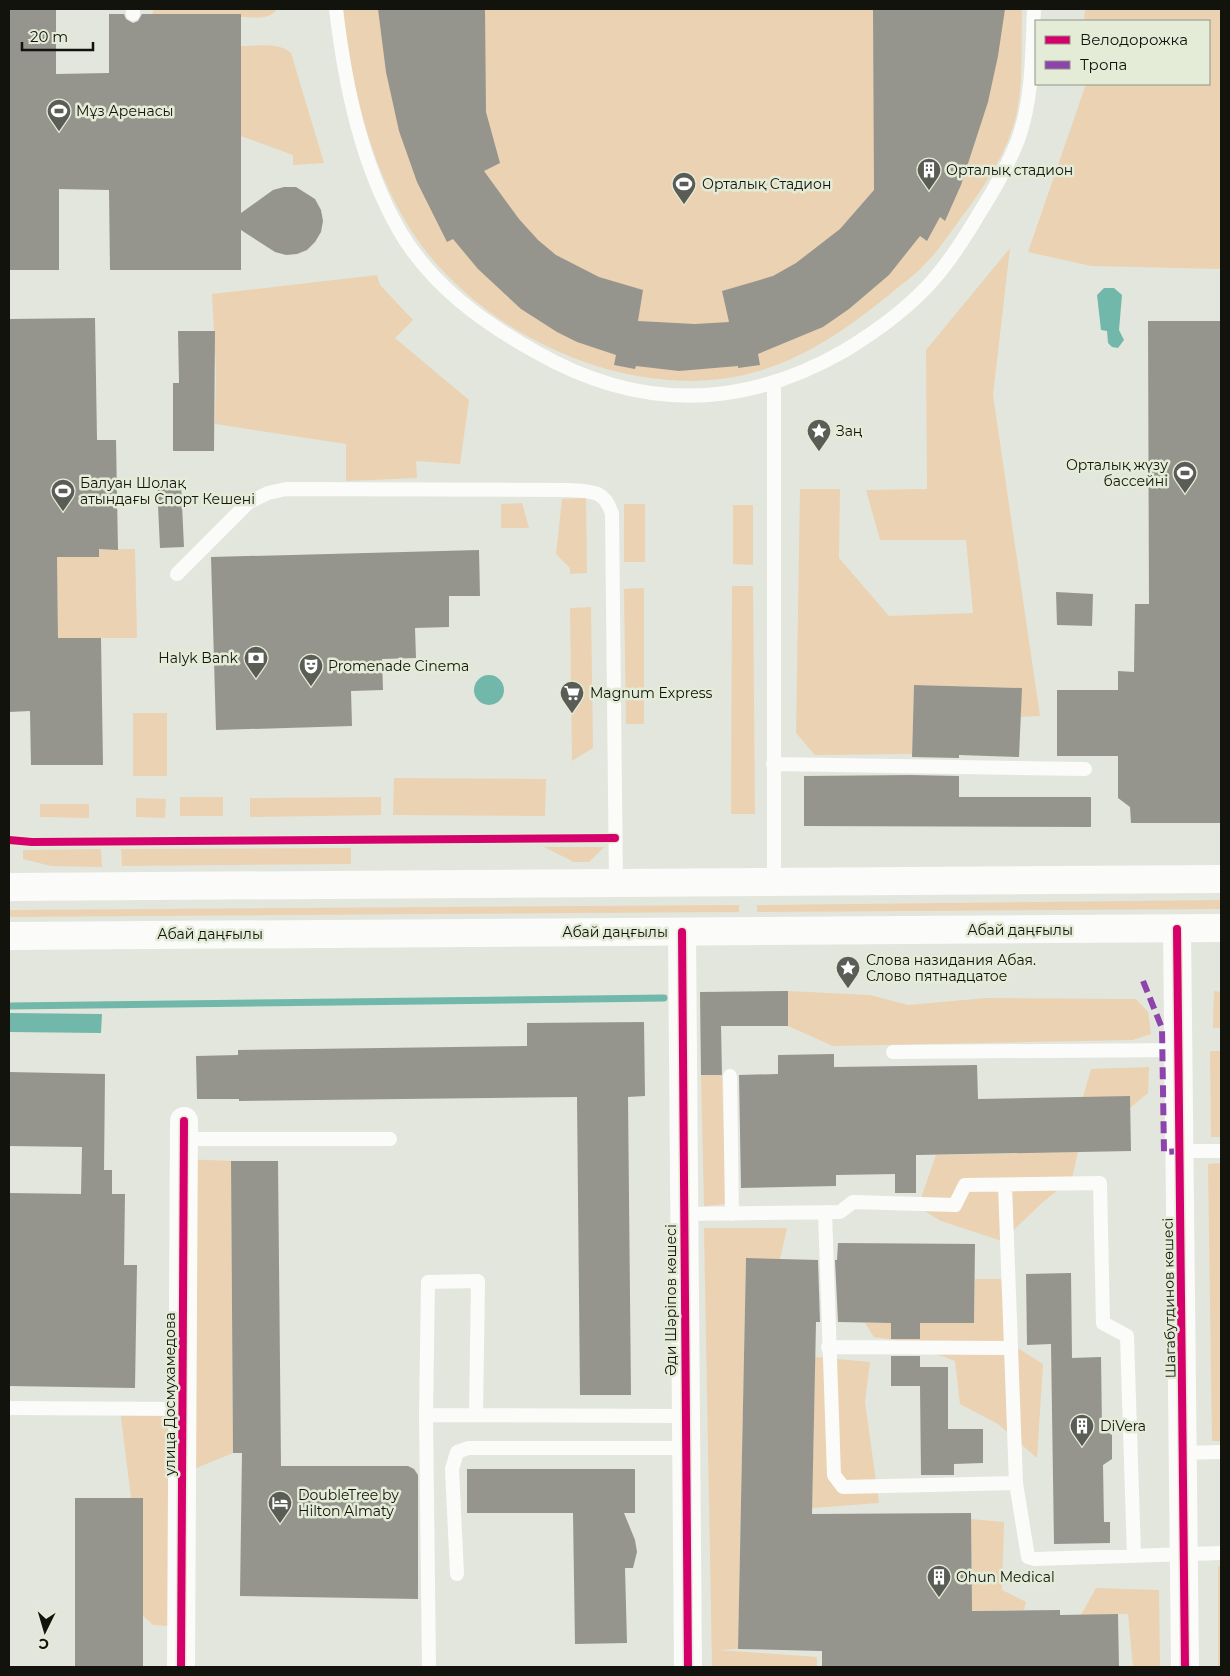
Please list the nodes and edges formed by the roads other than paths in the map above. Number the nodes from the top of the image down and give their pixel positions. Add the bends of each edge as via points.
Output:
1 (336, 9) edge
2 (1034, 9) edge
3 (774, 382) junction
4 (177, 574) dead end
5 (773, 764) junction
6 (1085, 768) dead end
7 (1221, 879) edge
8 (774, 883) junction
9 (616, 884) junction
10 (9, 886) edge
11 (1177, 928) junction
12 (1221, 928) edge
13 (682, 932) junction
14 (9, 936) edge
15 (1178, 1050) junction
16 (893, 1052) dead end
17 (730, 1076) dead end
18 (184, 1130) joint
19 (390, 1139) dead end
20 (1180, 1151) junction
21 (1221, 1151) edge
22 (1005, 1185) junction
23 (825, 1212) junction
24 (683, 1214) junction
25 (732, 1214) junction
26 (828, 1347) junction
27 (1010, 1348) junction
28 (9, 1408) edge
29 (183, 1410) junction
30 (426, 1415) junction
31 (476, 1415) junction
32 (684, 1416) junction
33 (685, 1448) junction
34 (1221, 1452) edge
35 (1183, 1453) junction
36 (1016, 1483) junction
37 (1221, 1553) edge
38 (1184, 1555) junction
39 (1134, 1556) junction
40 (457, 1574) dead end
41 (181, 1667) edge
42 (429, 1667) edge
43 (688, 1667) edge
44 (1185, 1667) edge

1 - 3 lane via 350,97 369,164 384,200 420,260 463,304 492,326 560,366 623,388 708,396 754,389
2 - 3 lane via 1030,85 1017,141 989,198 953,255 932,281 883,326 826,360
3 - 5 lane
4 - 9 lane via 249,502 286,490 586,490 602,495 608,501 612,514
5 - 6 lane
5 - 8 lane
7 - 8 main road
8 - 9 main road
9 - 10 main road
11 - 12 main road, Абай даңғылы
11 - 13 main road, Абай даңғылы
11 - 15 main road, Шагабутдинов көшесі
13 - 14 main road, Абай даңғылы
13 - 24 main road, Әди Шәріпов көшесі
15 - 16 lane
15 - 20 main road, Шагабутдинов көшесі
17 - 25 lane
18 - 19 lane
18 - 29 main road, улица Досмухамедова
20 - 21 lane
20 - 35 main road, Шагабутдинов көшесі
22 - 23 lane via 966,1185 954,1205 853,1202 840,1212
22 - 27 lane
22 - 39 lane via 1100,1183 1103,1323 1127,1336
23 - 25 lane
23 - 26 lane
24 - 25 lane
24 - 32 main road, Әди Шәріпов көшесі
26 - 27 lane
26 - 36 lane via 834,1475 843,1486
27 - 36 lane
28 - 29 lane
29 - 41 main road, улица Досмухамедова
30 - 31 lane
30 - 31 lane via 428,1282 478,1281
30 - 42 lane
31 - 32 lane
32 - 33 main road, Әди Шәріпов көшесі
33 - 40 lane via 468,1448 457,1452 452,1469
33 - 43 main road, Әди Шәріпов көшесі
34 - 35 lane
35 - 38 main road, Шагабутдинов көшесі
36 - 39 lane via 1028,1557
37 - 38 lane
38 - 39 lane
38 - 44 main road, Шагабутдинов көшесі

